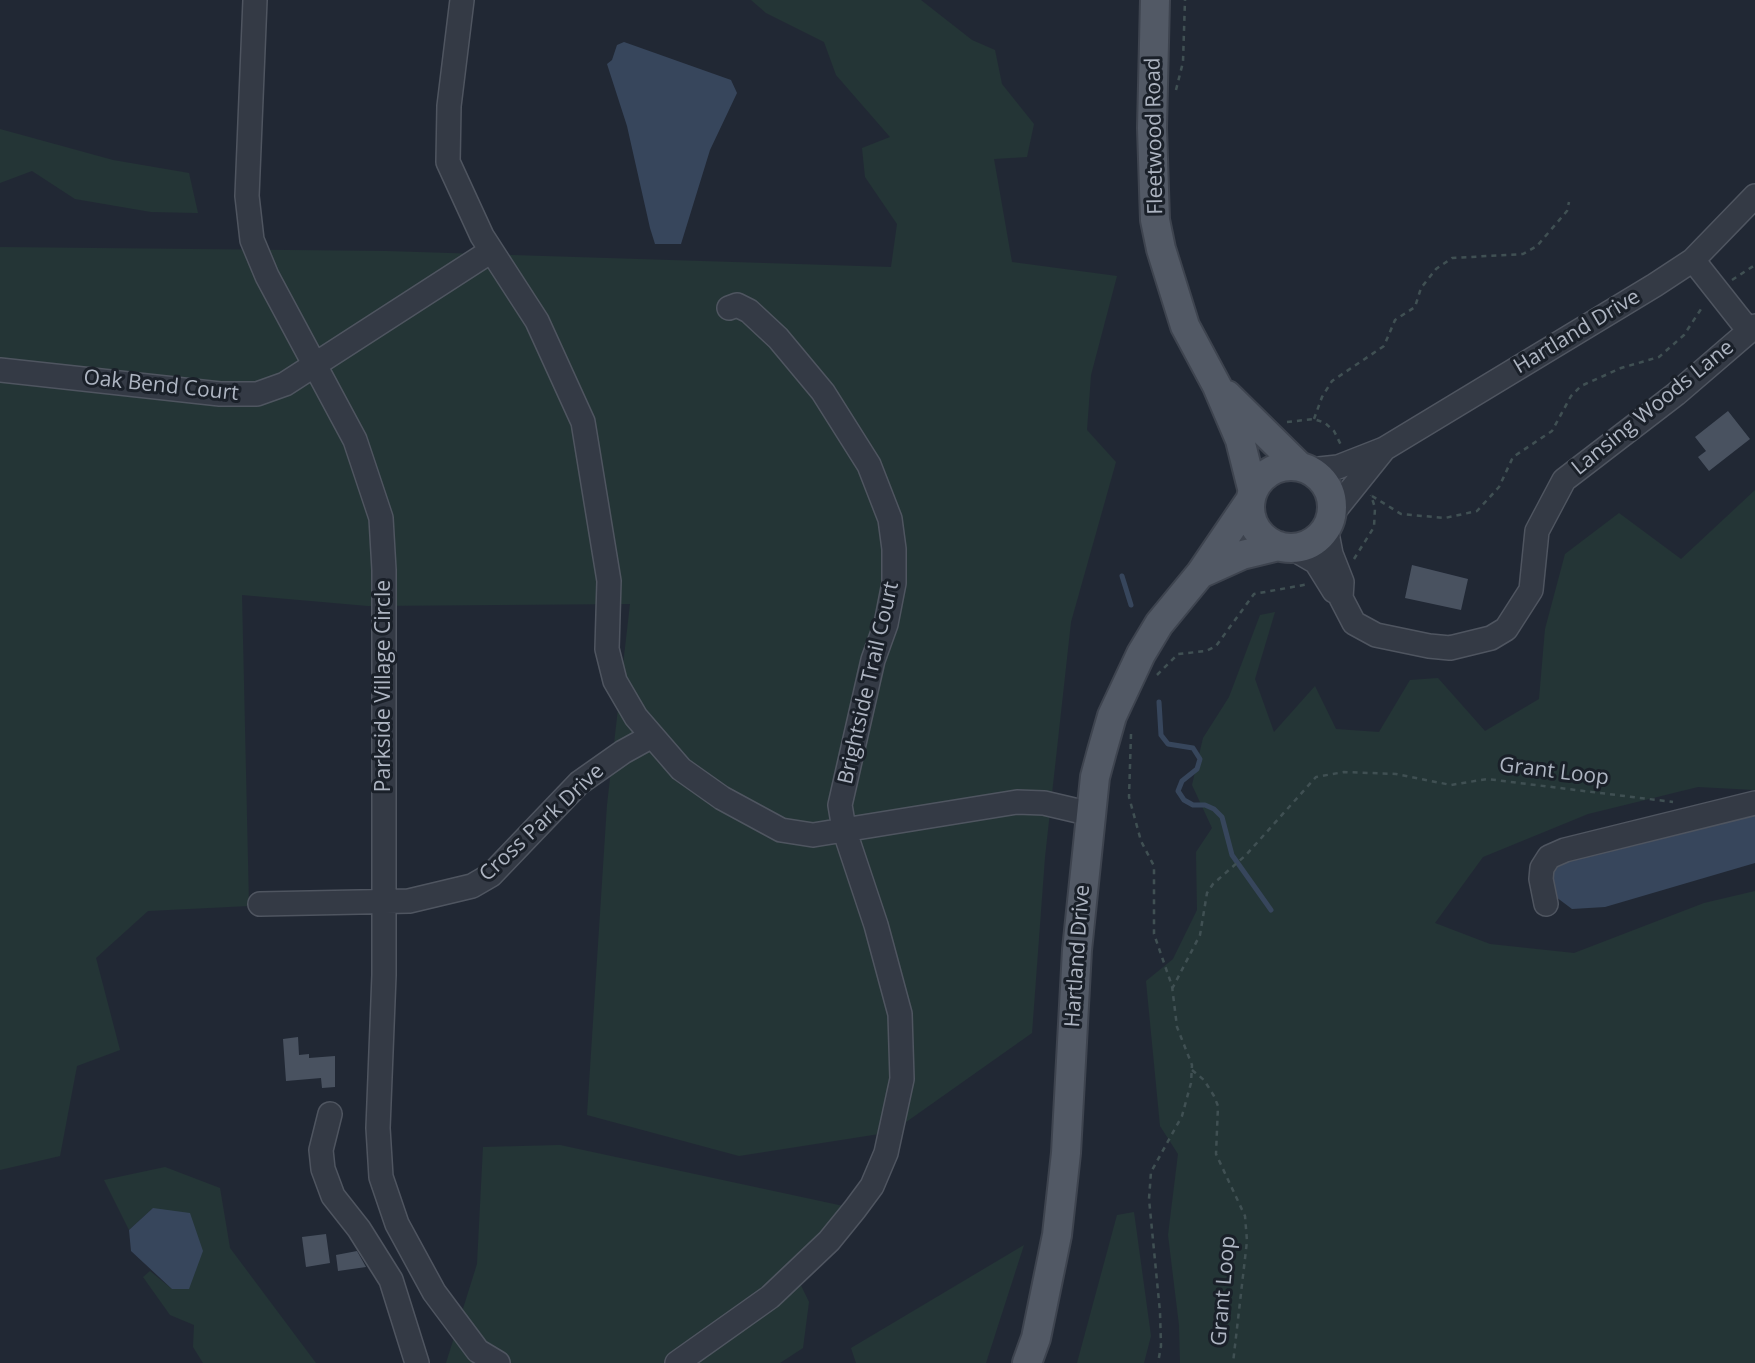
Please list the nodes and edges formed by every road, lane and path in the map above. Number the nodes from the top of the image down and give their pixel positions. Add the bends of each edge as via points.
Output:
1 (255, 0) edge
2 (462, 0) edge
3 (1155, 0) edge
4 (1185, 0) edge
5 (1173, 101) dead end
6 (1755, 196) edge
7 (1569, 202) dead end
8 (491, 251) junction
9 (1693, 260) junction
10 (1755, 265) edge
11 (1717, 291) junction
12 (729, 308) dead end
13 (1752, 328) edge
14 (315, 364) junction
15 (0, 370) edge
16 (1217, 386) junction
17 (1314, 419) junction
18 (1279, 421) dead end
19 (1384, 449) junction
20 (1343, 450) dead end
21 (1305, 468) junction
22 (1252, 495) junction
23 (1329, 522) junction
24 (1286, 547) junction
25 (1351, 562) dead end
26 (1200, 574) junction
27 (1314, 582) dead end
28 (1341, 598) junction
29 (1151, 683) dead end
30 (1131, 732) dead end
31 (652, 736) junction
32 (1673, 802) dead end
33 (1755, 803) edge
34 (1091, 814) junction
35 (844, 829) junction
36 (1536, 895) dead end
37 (384, 902) junction
38 (260, 904) dead end
39 (1172, 989) junction
40 (1192, 1070) junction
41 (330, 1114) dead end
42 (417, 1363) edge
43 (498, 1363) edge
44 (677, 1363) edge
45 (1027, 1363) edge
46 (1158, 1363) edge
47 (1233, 1363) edge

1 - 14 street, Parkside Village Circle via 247,196 250,229 267,276
2 - 8 street via 446,134 448,162
3 - 16 main road, Fleetwood Road via 1155,220 1185,326
4 - 5 path via 1183,62
6 - 9 street, Hartland Drive
7 - 17 path via 1567,211 1537,246 1523,254 1452,258 1436,269 1415,307 1395,320 1384,346 1332,381
8 - 14 street, Oak Bend Court
8 - 31 street via 537,321 583,422 609,581 607,649 615,681
9 - 11 street
9 - 19 street, Hartland Drive
10 - 11 path
11 - 13 street
11 - 25 path via 1684,335 1659,358 1581,386 1552,431 1513,457 1499,487 1477,511 1445,518 1401,514 1370,494 1374,527
12 - 35 street, Brightside Trail Court via 737,305 750,311 823,392 869,465 890,519 894,583 840,805
13 - 28 street, Lansing Woods Lane via 1676,394 1563,480 1537,531 1531,590 1506,629 1474,645 1429,646 1367,631 1354,623
14 - 15 street, Oak Bend Court via 285,384 247,396
14 - 37 street, Parkside Village Circle via 355,440 381,518
16 - 21 main road, Fleetwood Road
16 - 22 main road, Fleetwood Road via 1240,440
17 - 18 path
17 - 20 path via 1334,430
19 - 21 street, Hartland Drive via 1338,467
19 - 23 street, Hartland Drive
21 - 22 main road, Hartland Drive via 1283,466 1270,471
21 - 23 main road via 1328,489
22 - 24 main road via 1252,518 1258,530
22 - 26 main road, Hartland Drive
23 - 24 main road, Hartland Drive via 1306,545
23 - 28 street, Lansing Woods Lane
24 - 26 main road, Hartland Drive via 1242,555
24 - 28 street, Lansing Woods Lane via 1316,562
26 - 34 main road, Hartland Drive via 1159,624 1125,687 1102,751
27 - 29 path via 1254,594 1216,646 1178,654
30 - 39 path via 1129,797 1141,841 1154,866 1154,934
31 - 35 street via 681,769 769,826 813,835
31 - 37 street, Cross Park Drive via 579,783 483,881 419,900
32 - 39 path, Grant Loop via 1487,779 1451,785 1396,774 1344,772 1316,777 1246,855 1213,884 1207,893 1200,935
33 - 36 street via 1564,850 1549,857 1542,868
34 - 35 street via 1017,802
34 - 45 main road, Hartland Drive via 1057,1235
35 - 44 street via 900,1014 902,1079 886,1153 863,1198 801,1269 770,1297
37 - 38 street, Cross Park Drive
37 - 43 street, Parkside Village Circle via 378,1128 384,1188 397,1224 447,1313 478,1352
39 - 40 path via 1177,1027
40 - 46 path via 1182,1116 1151,1172 1149,1199 1160,1312
40 - 47 path, Grant Loop via 1204,1080 1218,1106 1216,1153 1245,1216 1247,1241
41 - 42 street via 321,1150 326,1178 333,1196 391,1280

